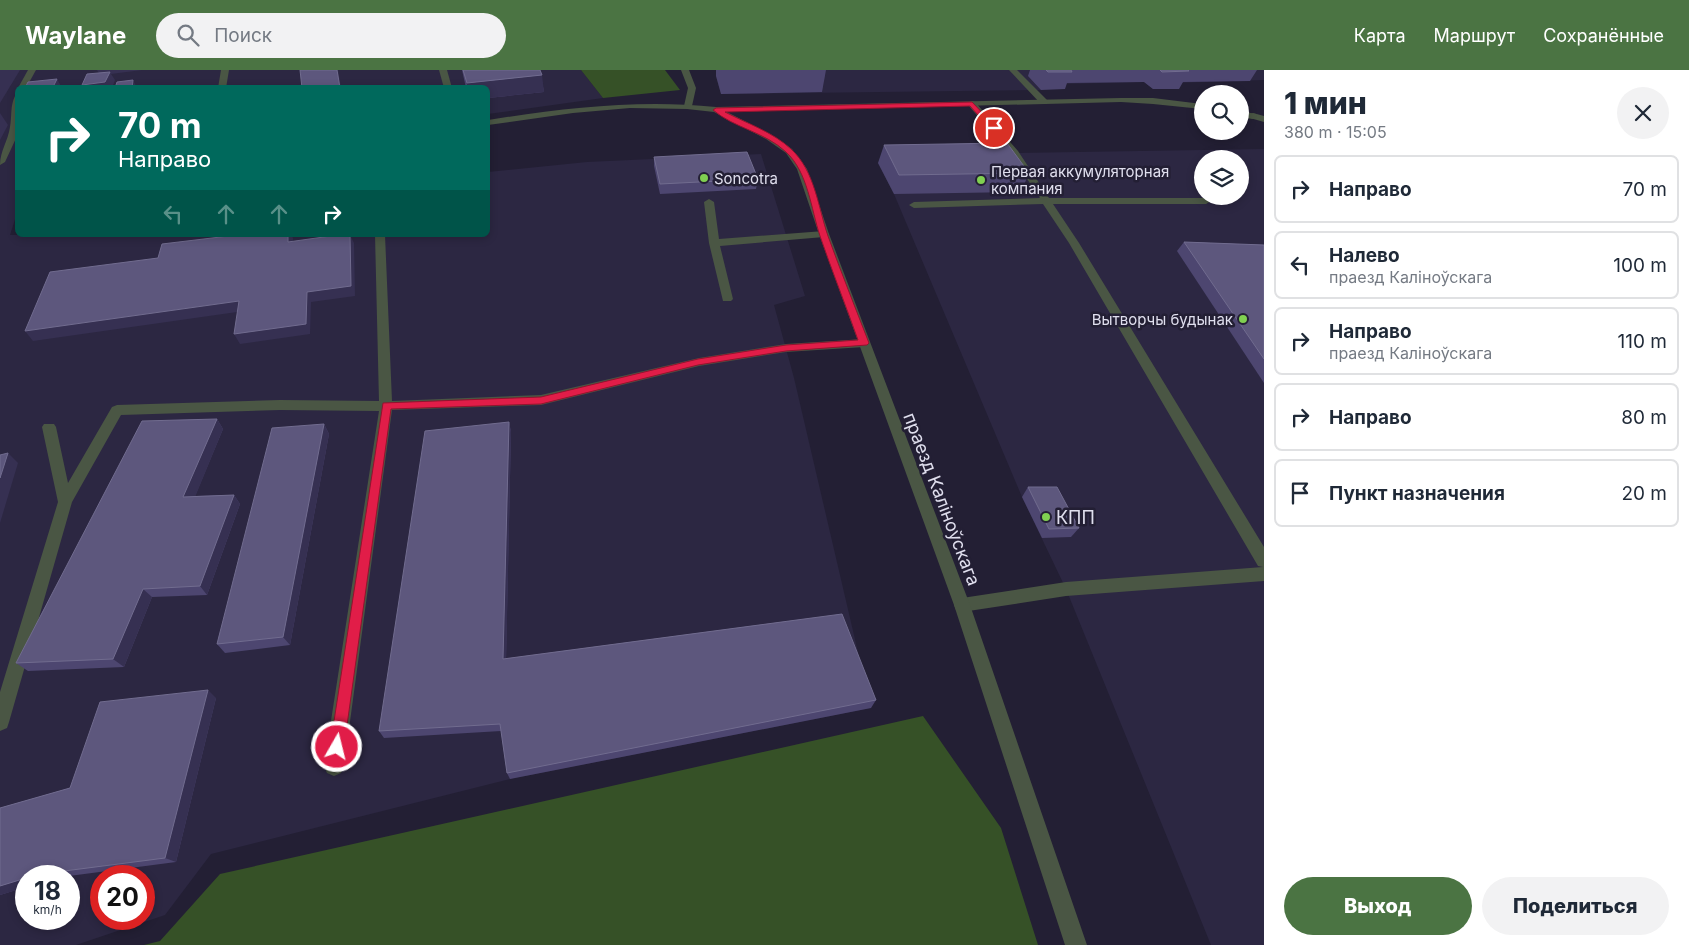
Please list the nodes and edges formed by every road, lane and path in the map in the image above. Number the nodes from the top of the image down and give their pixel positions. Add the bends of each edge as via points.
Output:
1 (32, 70) edge
2 (225, 70) edge
3 (442, 70) edge
4 (685, 70) edge
5 (1013, 70) edge
6 (24, 85) edge
7 (222, 85) edge
8 (447, 85) edge
9 (1044, 102) junction
10 (972, 104) junction
11 (688, 106) junction
12 (1194, 106) edge
13 (716, 110) junction
14 (1249, 115) edge
15 (1264, 119) edge
16 (490, 122) edge
17 (15, 126) edge
18 (0, 162) edge
19 (1046, 201) junction
20 (1194, 201) edge
21 (709, 202) dead end
22 (914, 205) dead end
23 (824, 234) junction
24 (380, 237) edge
25 (714, 243) junction
26 (727, 299) dead end
27 (864, 343) junction
28 (386, 406) junction
29 (49, 428) dead end
30 (65, 502) junction
31 (1264, 561) edge
32 (1264, 574) edge
33 (962, 605) junction
34 (0, 722) edge
35 (334, 766) dead end
36 (1076, 945) edge

1 - 6 street
2 - 7 street
3 - 8 street
4 - 11 street via 692,88
5 - 9 street
9 - 10 street, праезд Каліноўскага
9 - 12 street, праезд Каліноўскага via 1152,100
10 - 13 street, праезд Каліноўскага
10 - 19 street via 1015,153
11 - 13 street, праезд Каліноўскага
11 - 16 street, праезд Каліноўскага via 578,110
13 - 23 street, праезд Каліноўскага via 789,151 811,190
14 - 15 street
17 - 18 street
19 - 20 street
19 - 22 street
19 - 31 street
21 - 25 street
23 - 25 street
23 - 27 street, праезд Каліноўскага
24 - 28 street
25 - 26 street
27 - 28 street via 786,348 698,362 541,400
27 - 33 street, праезд Каліноўскага
28 - 30 street via 280,405 116,410
28 - 35 street
29 - 30 street
30 - 34 street
32 - 33 street via 1066,588
33 - 36 street, праезд Каліноўскага

